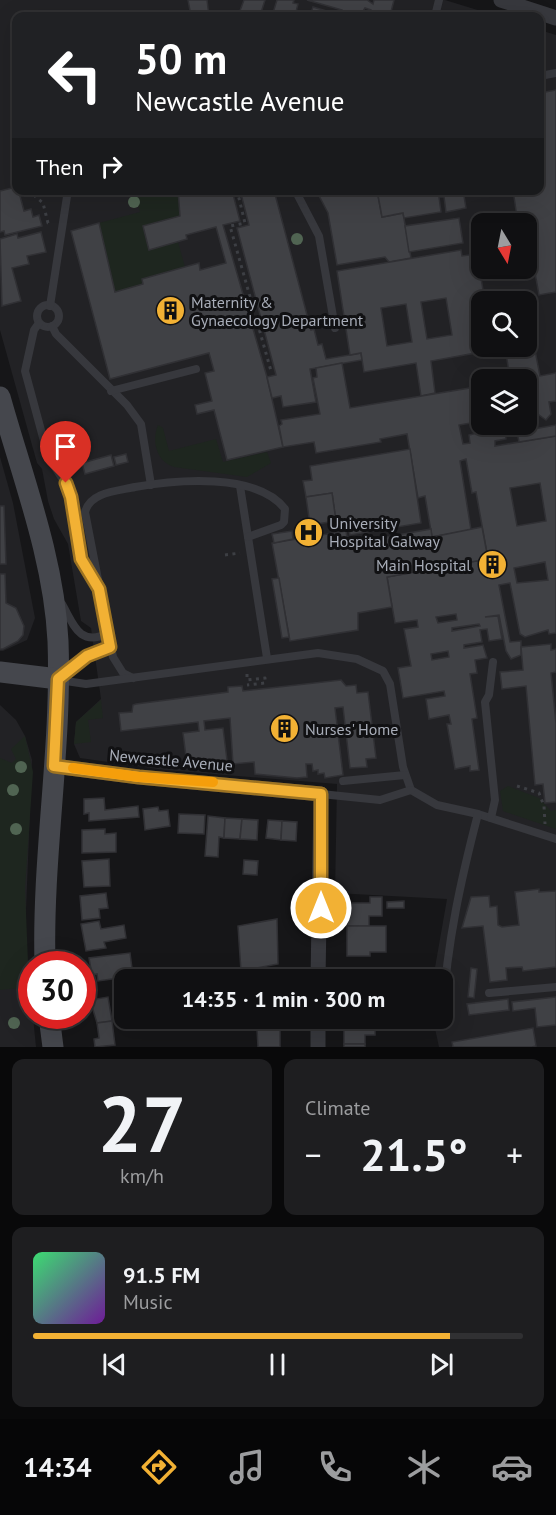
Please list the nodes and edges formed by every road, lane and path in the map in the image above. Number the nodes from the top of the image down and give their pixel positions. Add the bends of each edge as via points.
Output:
1 (501, 0) edge
2 (538, 12) edge
3 (34, 195) edge
4 (67, 195) edge
5 (238, 195) edge
6 (298, 195) edge
7 (56, 225) dead end
8 (50, 306) junction
9 (39, 323) junction
10 (52, 326) junction
11 (335, 328) dead end
12 (196, 369) dead end
13 (271, 371) dead end
14 (111, 391) junction
15 (0, 397) edge
16 (151, 485) junction
17 (240, 486) junction
18 (248, 537) junction
19 (52, 587) junction
20 (99, 589) junction
21 (107, 634) junction
22 (110, 647) junction
23 (267, 658) junction
24 (493, 662) dead end
25 (0, 672) edge
26 (246, 672) dead end
27 (133, 678) junction
28 (58, 679) junction
29 (247, 685) dead end
30 (54, 766) junction
31 (405, 775) junction
32 (343, 781) dead end
33 (517, 786) dead end
34 (411, 790) junction
35 (321, 794) junction
36 (478, 814) junction
37 (491, 818) junction
38 (545, 828) dead end
39 (556, 839) edge
40 (45, 951) edge
41 (318, 969) edge
42 (445, 969) edge
43 (556, 987) edge
44 (489, 993) dead end
45 (51, 1029) edge
46 (318, 1029) edge
47 (53, 1047) edge
48 (318, 1047) edge

1 - 2 street
3 - 7 path via 43,203 48,223
4 - 8 lane
5 - 13 path via 245,223 230,226
6 - 11 lane via 319,236
8 - 9 lane via 38,311
8 - 10 lane via 59,315
9 - 10 lane
9 - 20 lane via 25,371 48,456 69,489 81,559
10 - 14 lane
12 - 14 lane
14 - 16 lane via 141,424
15 - 19 main road
16 - 17 lane via 203,481
16 - 20 lane via 100,495 87,505
17 - 18 lane
17 - 18 lane via 268,494 285,509 281,525
18 - 23 lane
19 - 21 lane via 78,632 90,639
19 - 28 main road
20 - 21 lane
21 - 22 lane
22 - 27 lane via 117,666
22 - 28 lane via 87,656
23 - 27 lane
23 - 31 lane via 339,654 382,671 390,684 396,711
24 - 37 lane via 485,702 495,800
25 - 28 main road
26 - 29 path via 247,680 265,678 265,683
27 - 28 lane via 86,684
28 - 30 main road
30 - 35 street, Newcastle Avenue
30 - 40 main road
31 - 32 lane
31 - 34 lane
33 - 38 path via 539,793
34 - 35 lane via 380,800
34 - 36 lane via 437,805
35 - 41 street
36 - 37 lane
36 - 42 lane
37 - 39 lane
43 - 44 lane
45 - 47 main road
46 - 48 street

